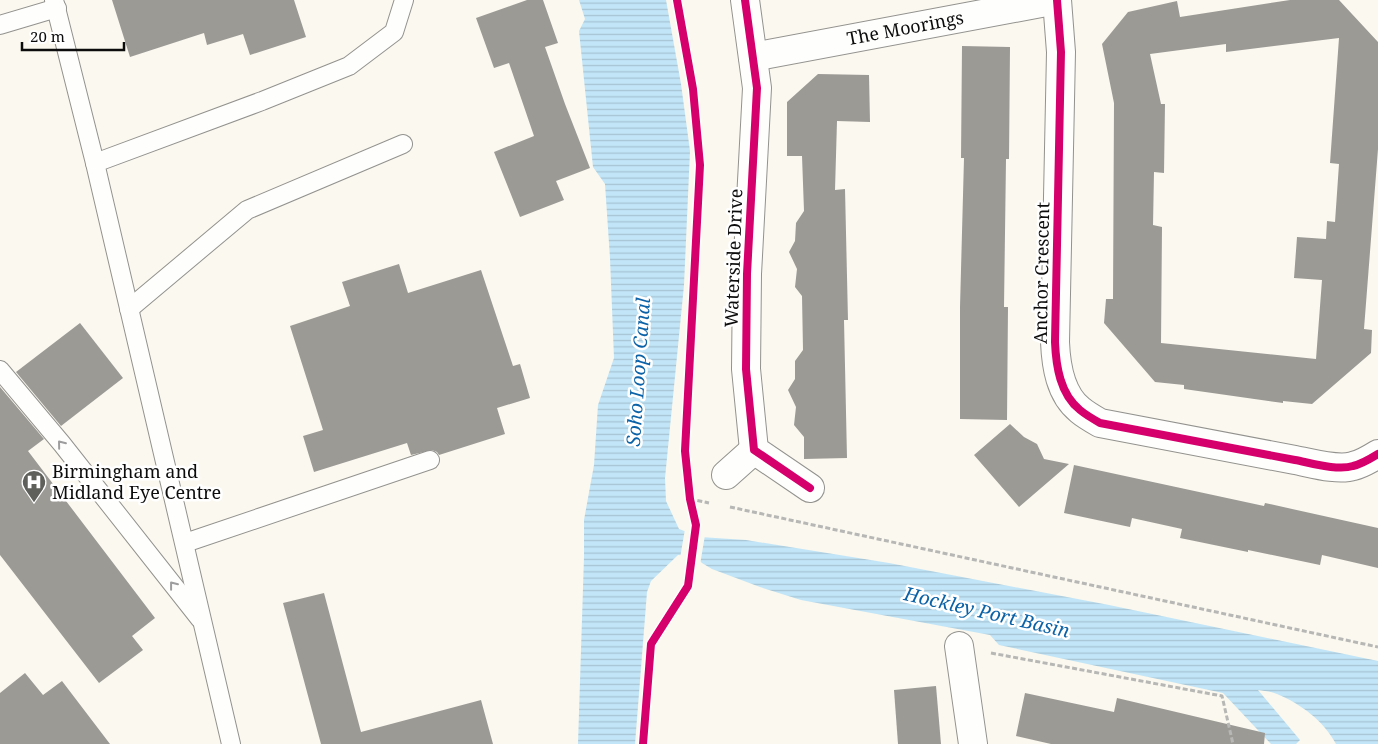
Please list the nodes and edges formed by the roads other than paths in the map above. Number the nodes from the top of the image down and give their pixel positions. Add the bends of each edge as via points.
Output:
1 (404, 0) edge
2 (745, 0) edge
3 (1057, 0) edge
4 (1030, 2) edge
5 (56, 4) edge
6 (0, 25) edge
7 (753, 57) junction
8 (403, 144) dead end
9 (95, 163) junction
10 (129, 309) junction
11 (0, 370) edge
12 (754, 450) junction
13 (1378, 454) edge
14 (430, 460) dead end
15 (726, 475) dead end
16 (810, 488) dead end
17 (185, 543) junction
18 (203, 623) junction
19 (959, 646) road end
20 (231, 744) edge
21 (974, 744) edge

1 - 9 lane via 394,32 349,66
2 - 7 street, Waterside Drive
3 - 4 street, The Moorings
3 - 13 street, Anchor Crescent via 1061,52 1055,342 1056,361 1066,393 1078,409 1100,423 1327,467 1352,467
4 - 7 street, The Moorings
5 - 6 lane
5 - 9 lane
7 - 12 street, Waterside Drive via 757,88 747,274 746,369
8 - 10 lane via 247,210
9 - 10 lane
10 - 17 lane
18 -> 11 lane
12 - 15 street
12 - 16 street
14 - 17 lane
17 - 18 lane
18 - 20 lane
19 - 21 street

